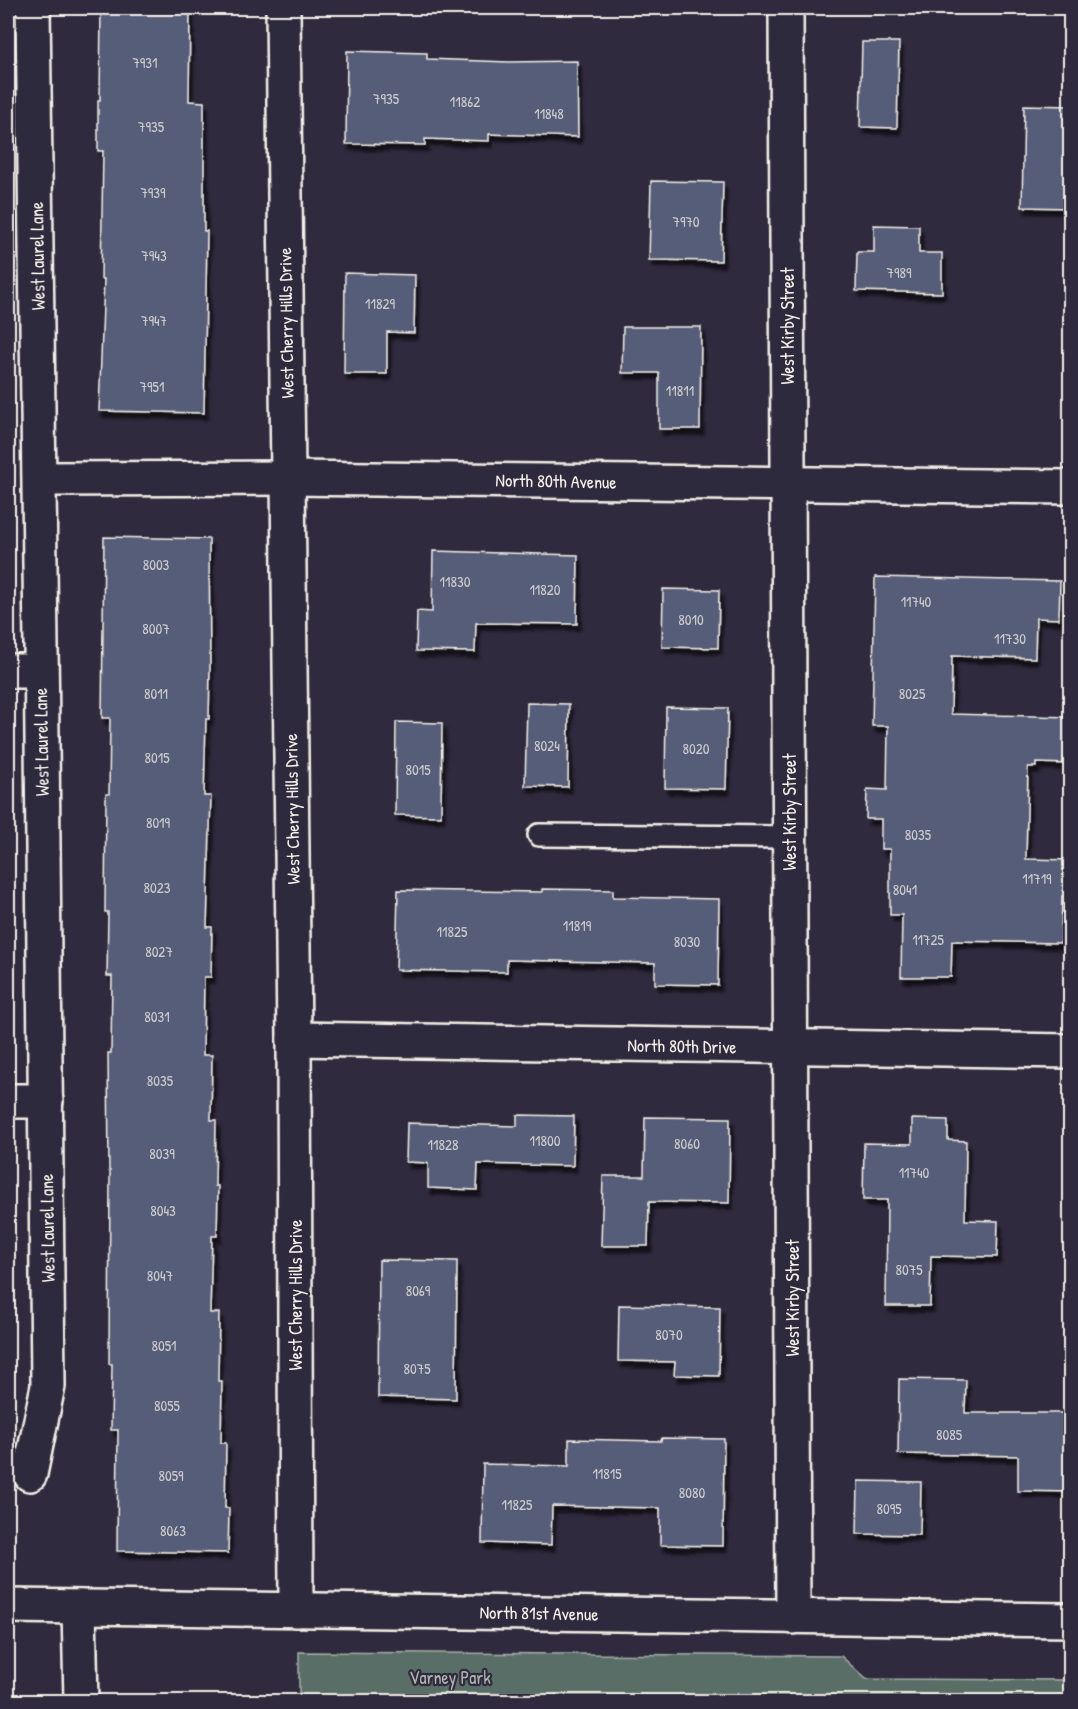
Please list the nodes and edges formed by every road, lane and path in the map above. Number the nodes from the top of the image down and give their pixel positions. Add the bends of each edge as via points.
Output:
1 (33, 8) edge
2 (283, 8) edge
3 (786, 8) edge
4 (288, 478) junction
5 (41, 479) junction
6 (788, 483) junction
7 (1071, 487) edge
8 (8, 671) edge
9 (40, 671) junction
10 (539, 836) dead end
11 (789, 837) junction
12 (294, 1039) junction
13 (792, 1048) junction
14 (1071, 1051) edge
15 (8, 1101) edge
16 (46, 1101) junction
17 (30, 1474) dead end
18 (8, 1606) edge
19 (79, 1607) junction
20 (296, 1610) junction
21 (793, 1617) junction
22 (1071, 1620) edge
23 (81, 1701) edge

1 - 5 street, West Laurel Lane
2 - 4 street, West Cherry Hills Drive
3 - 6 street, West Kirby Street
4 - 5 street, North 80th Avenue
4 - 6 street, North 80th Avenue
4 - 12 street, West Cherry Hills Drive
5 - 9 street, West Laurel Lane
6 - 7 street, North 80th Avenue
6 - 11 street, West Kirby Street
8 - 9 street
9 - 16 street, West Laurel Lane
10 - 11 lane
11 - 13 street, West Kirby Street
12 - 13 street, North 80th Drive
12 - 20 street, West Cherry Hills Drive
13 - 14 street, North 80th Drive
13 - 21 street, West Kirby Street
15 - 16 street
16 - 17 street, West Laurel Lane via 48,1386
18 - 19 street, North 81st Avenue
19 - 20 street, North 81st Avenue
19 - 23 street
20 - 21 street, North 81st Avenue
21 - 22 street, North 81st Avenue

